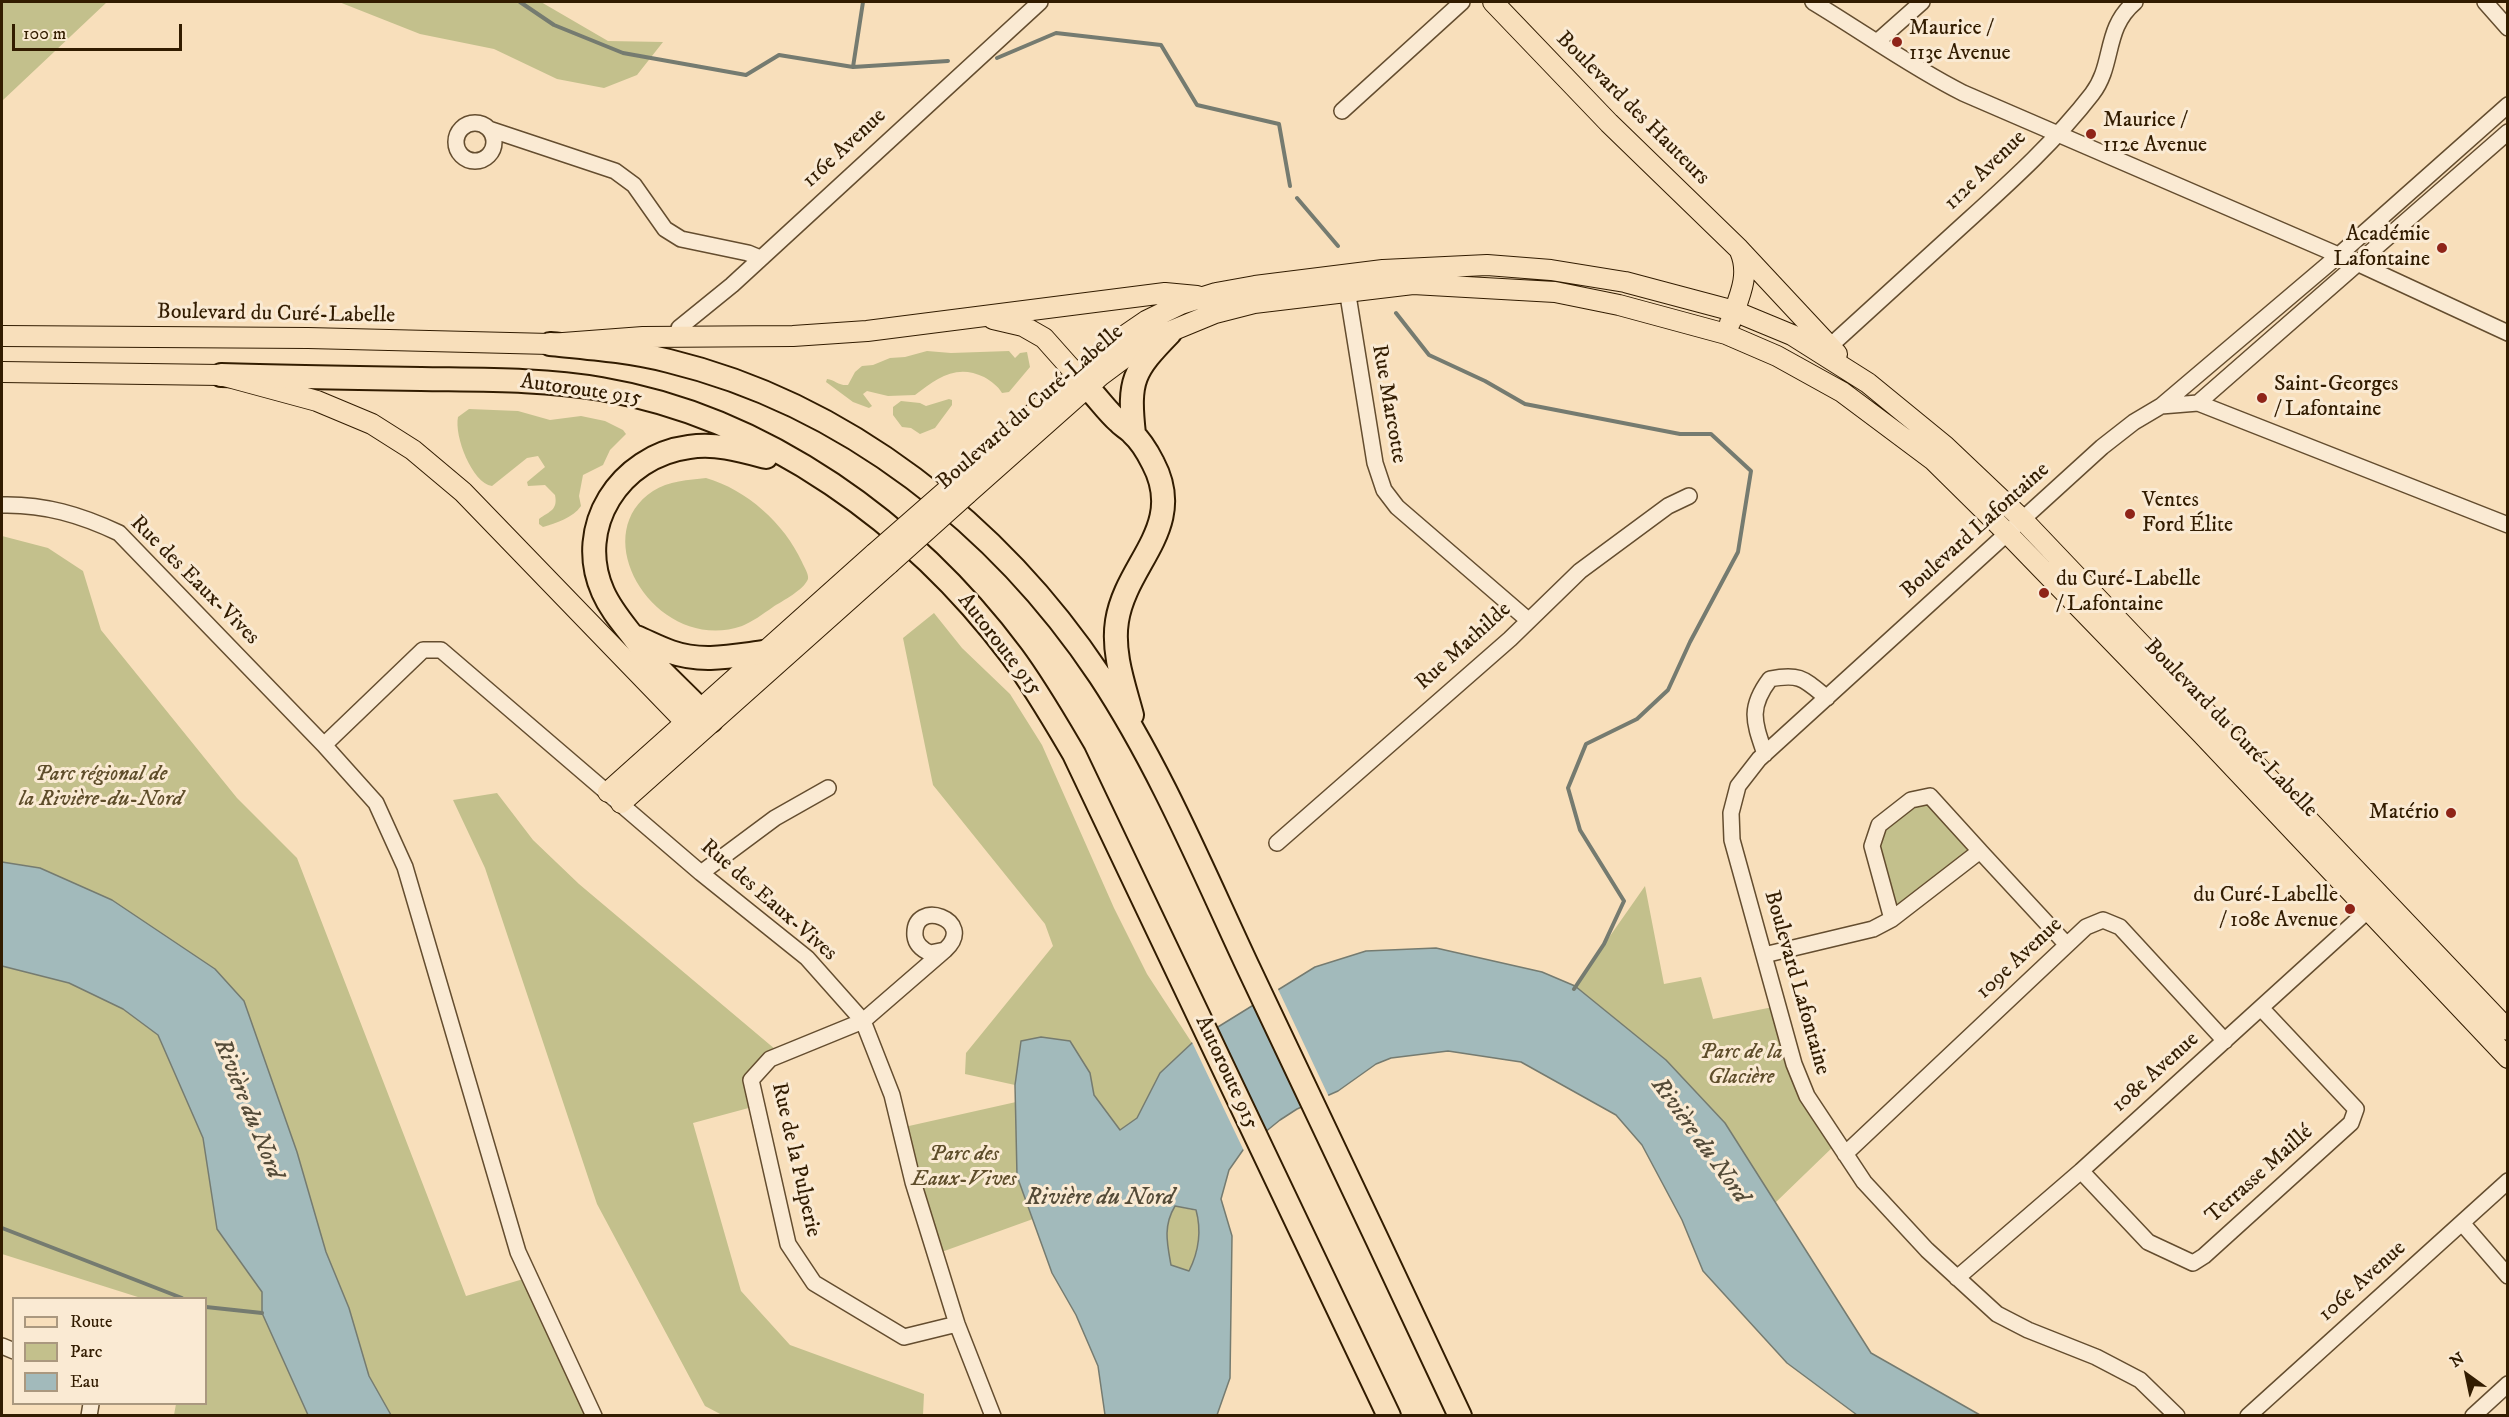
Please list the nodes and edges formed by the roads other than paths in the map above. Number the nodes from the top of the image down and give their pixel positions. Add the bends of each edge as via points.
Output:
1 (1040, 2) edge
2 (1462, 2) edge
3 (1493, 2) edge
4 (1813, 2) edge
5 (1832, 2) edge
6 (1922, 2) edge
7 (2135, 2) edge
8 (2485, 2) edge
9 (2508, 28) edge
10 (1878, 41) junction
11 (2508, 105) edge
12 (1342, 111) dead end
13 (489, 129) dead end
14 (2508, 132) edge
15 (2057, 134) junction
16 (2473, 135) junction
17 (2487, 150) junction
18 (1739, 249) junction
19 (2339, 255) junction
20 (760, 258) junction
21 (2359, 264) junction
22 (1346, 283) junction
23 (1203, 296) junction
24 (1734, 311) junction
25 (985, 316) junction
26 (672, 332) junction
27 (1170, 333) junction
28 (2508, 333) edge
29 (1726, 334) junction
30 (2, 336) edge
31 (550, 344) junction
32 (1829, 347) junction
33 (2, 372) edge
34 (221, 375) junction
35 (1082, 380) junction
36 (1868, 383) junction
37 (2198, 403) junction
38 (2161, 406) junction
39 (1134, 434) junction
40 (805, 468) junction
41 (1689, 496) dead end
42 (2, 505) edge
43 (2022, 519) junction
44 (2508, 525) edge
45 (2007, 533) junction
46 (882, 559) junction
47 (1528, 620) junction
48 (632, 635) junction
49 (765, 652) junction
50 (1827, 698) junction
51 (698, 722) junction
52 (2207, 726) junction
53 (1138, 740) junction
54 (324, 745) junction
55 (1765, 754) junction
56 (828, 788) dead end
57 (614, 798) junction
58 (1277, 843) dead end
59 (1980, 851) junction
60 (700, 873) junction
61 (2375, 904) junction
62 (1892, 919) junction
63 (2067, 945) junction
64 (945, 950) dead end
65 (1764, 955) junction
66 (2261, 1008) junction
67 (863, 1021) junction
68 (2508, 1030) edge
69 (2225, 1041) junction
70 (2508, 1058) edge
71 (1845, 1154) junction
72 (2081, 1172) junction
73 (2508, 1181) edge
74 (2462, 1223) junction
75 (2508, 1276) edge
76 (1957, 1278) junction
77 (957, 1324) junction
78 (2508, 1384) edge
79 (594, 1416) edge
80 (993, 1416) edge
81 (1389, 1416) edge
82 (1460, 1416) edge
83 (2176, 1416) edge
84 (2248, 1416) edge
85 (2474, 1416) edge

1 - 20 street, 116e Avenue
2 - 12 street
3 - 18 main road, Boulevard des Hauteurs via 1609,123
4 - 10 street
5 - 10 street
6 - 10 street
7 - 15 street, 112e Avenue via 2122,12 2104,72 2093,92
8 - 9 street
10 - 15 street via 1926,74
11 - 16 street, Boulevard Lafontaine
13 - 20 street via 615,171 633,185 665,229 681,239
14 - 17 street
15 - 19 street
15 - 32 street, 112e Avenue
16 - 17 street
16 - 19 street, Boulevard Lafontaine
17 - 21 street
18 - 24 main road via 1746,273
18 - 32 main road, Boulevard des Hauteurs
19 - 21 street
19 - 38 street, Boulevard Lafontaine
20 - 26 street, 116e Avenue
21 - 28 street
21 - 37 street
22 - 23 main road, Boulevard du Curé-Labelle via 1241,288
22 - 24 main road, Boulevard du Curé-Labelle via 1410,268 1487,265 1625,282
22 - 27 main road, Boulevard du Curé-Labelle via 1240,306
22 - 29 main road, Boulevard du Curé-Labelle via 1555,292 1619,304
22 - 47 street, Rue Marcotte via 1375,463 1384,490 1397,507
23 - 25 main road, Boulevard du Curé-Labelle via 1165,293
23 - 35 main road, Boulevard du Curé-Labelle via 1137,326
24 - 29 main road
24 - 36 main road, Boulevard du Curé-Labelle via 1792,335
25 - 26 main road, Boulevard du Curé-Labelle via 835,334 764,337
25 - 35 main road via 1037,333
26 - 31 main road, Boulevard du Curé-Labelle
27 - 35 main road, Boulevard du Curé-Labelle via 1146,341
27 - 39 highway via 1143,362 1135,378 1131,403
29 - 45 main road, Boulevard du Curé-Labelle via 1777,356 1867,409 1933,460
30 - 31 main road, Boulevard du Curé-Labelle
31 - 53 highway, Autoroute 915 via 641,355 724,378 807,414 884,459 948,505 1020,573 1078,645
32 - 36 main road, Boulevard des Hauteurs
33 - 34 main road
34 - 40 highway, Autoroute 915 via 483,380 600,389 703,417
34 - 51 main road via 334,407 372,424 413,450 464,492
35 - 39 highway
35 - 46 main road, Boulevard du Curé-Labelle, bridge
36 - 43 main road, Boulevard du Curé-Labelle via 1945,446
37 - 38 street, Boulevard Lafontaine
37 - 44 street
38 - 43 street, Boulevard Lafontaine via 2102,447
39 - 53 highway via 1156,470 1163,500 1156,535 1127,590 1117,623 1119,662
40 - 48 highway via 731,447 698,446 656,456 626,476 601,513 594,539 594,559 604,595
40 - 81 highway, Autoroute 915 via 884,523 930,564 977,613 1022,669 1057,725 1085,776
41 - 47 street, Rue Mathilde via 1668,506 1580,571
42 - 54 street, Rue des Eaux-Vives via 59,510 119,533
43 - 45 street, Boulevard Lafontaine
43 - 52 main road, Boulevard du Curé-Labelle
45 - 50 street, Boulevard Lafontaine
45 - 52 main road, Boulevard du Curé-Labelle
46 - 49 main road, Boulevard du Curé-Labelle
46 - 51 main road, Boulevard du Curé-Labelle via 746,693
47 - 58 street, Rue Mathilde
48 - 49 highway via 690,657 722,658
48 - 51 highway
49 - 51 main road, Boulevard du Curé-Labelle
50 - 55 street, Boulevard Lafontaine
50 - 55 street via 1807,682 1789,675 1770,679 1757,696 1755,723
51 - 57 main road
52 - 61 main road, Boulevard du Curé-Labelle
53 - 82 highway, Autoroute 915
54 - 57 street, Rue des Eaux-Vives via 423,650 441,650
54 - 79 street, Rue des Eaux-Vives via 375,803 405,867 518,1252
55 - 65 street, Boulevard Lafontaine via 1738,786 1731,813 1732,840
56 - 60 street via 775,818
57 - 60 street, Rue des Eaux-Vives
59 - 62 street
59 - 62 street via 1930,796 1911,800 1887,818 1879,825 1872,846
59 - 63 street
60 - 67 street, Rue des Eaux-Vives via 807,958
61 - 66 street, 108e Avenue
61 - 68 main road, Boulevard du Curé-Labelle
61 - 70 main road, Boulevard du Curé-Labelle
62 - 65 street via 1873,929
63 - 69 street, 109e Avenue via 2086,927 2103,920 2120,927
63 - 71 street, 109e Avenue
64 - 67 street
65 - 71 street, Boulevard Lafontaine via 1794,1064 1807,1096
66 - 69 street, 108e Avenue
66 - 72 street, Terrasse Maillé via 2356,1109 2351,1123 2193,1263 2148,1242
67 - 77 street, Rue des Eaux-Vives via 892,1095 913,1182
67 - 77 street, Rue de la Pulperie via 770,1059 751,1080 788,1244 814,1283 904,1337
69 - 72 street, 108e Avenue
71 - 76 street, Boulevard Lafontaine via 1864,1182
72 - 76 street, 108e Avenue
73 - 74 street, 106e Avenue
74 - 75 street
74 - 84 street, 106e Avenue
76 - 83 street, Boulevard Lafontaine via 1997,1314 2140,1380
77 - 80 street, Rue des Eaux-Vives
78 - 85 street

